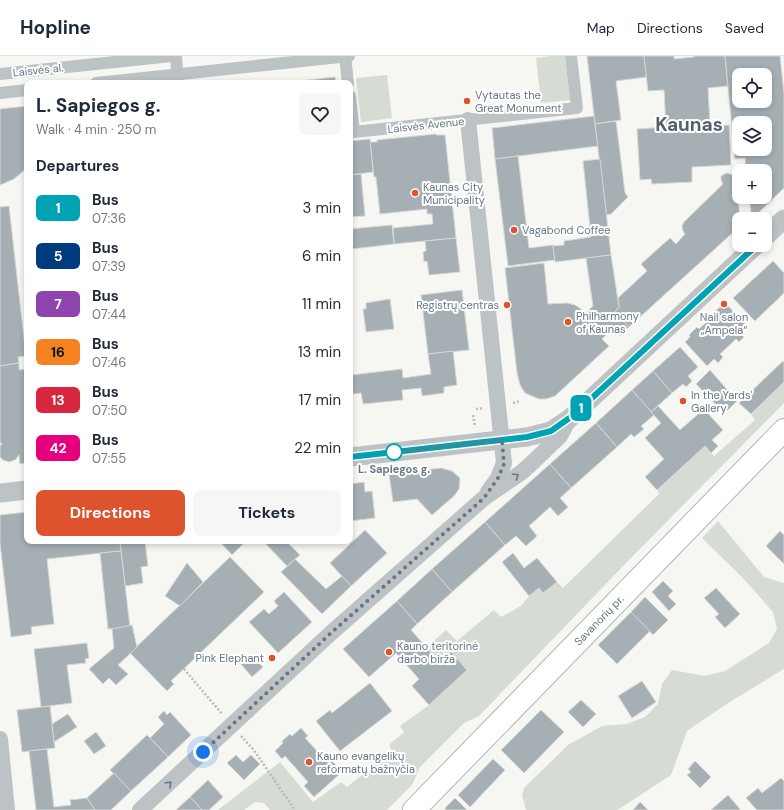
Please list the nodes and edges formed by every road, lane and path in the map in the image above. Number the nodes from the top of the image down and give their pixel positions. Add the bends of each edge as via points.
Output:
1 (172, 56) edge
2 (176, 56) edge
3 (345, 56) edge
4 (349, 56) edge
5 (571, 56) edge
6 (0, 74) edge
7 (177, 79) edge
8 (157, 80) edge
9 (348, 80) edge
10 (24, 90) edge
11 (0, 93) edge
12 (468, 120) junction
13 (353, 123) edge
14 (784, 219) edge
15 (772, 230) edge
16 (748, 252) edge
17 (568, 419) junction
18 (784, 430) edge
19 (502, 440) junction
20 (353, 457) edge
21 (24, 490) edge
22 (0, 493) edge
23 (484, 498) junction
24 (184, 669) dead end
25 (232, 725) junction
26 (0, 739) edge
27 (253, 749) dead end
28 (7, 810) edge
29 (140, 810) edge
30 (295, 810) edge
31 (414, 810) edge

1 - 6 street, Laisvės al.
2 - 7 street
3 - 4 street
3 - 7 street
3 - 9 street
5 - 12 street, Laisvės Avenue via 577,108
7 - 8 street
10 - 11 street
12 - 13 street, Laisvės Avenue via 354,132
12 - 19 street
14 - 15 street
16 - 17 street
17 - 19 street via 551,431
23 -> 17 street via 533,462 560,436
18 - 31 main road, Savanorių pr.
19 - 20 street
19 - 23 street via 504,464
21 - 22 street
23 - 25 street via 331,633
24 - 25 path
29 -> 25 street
26 - 28 street
27 - 30 path

